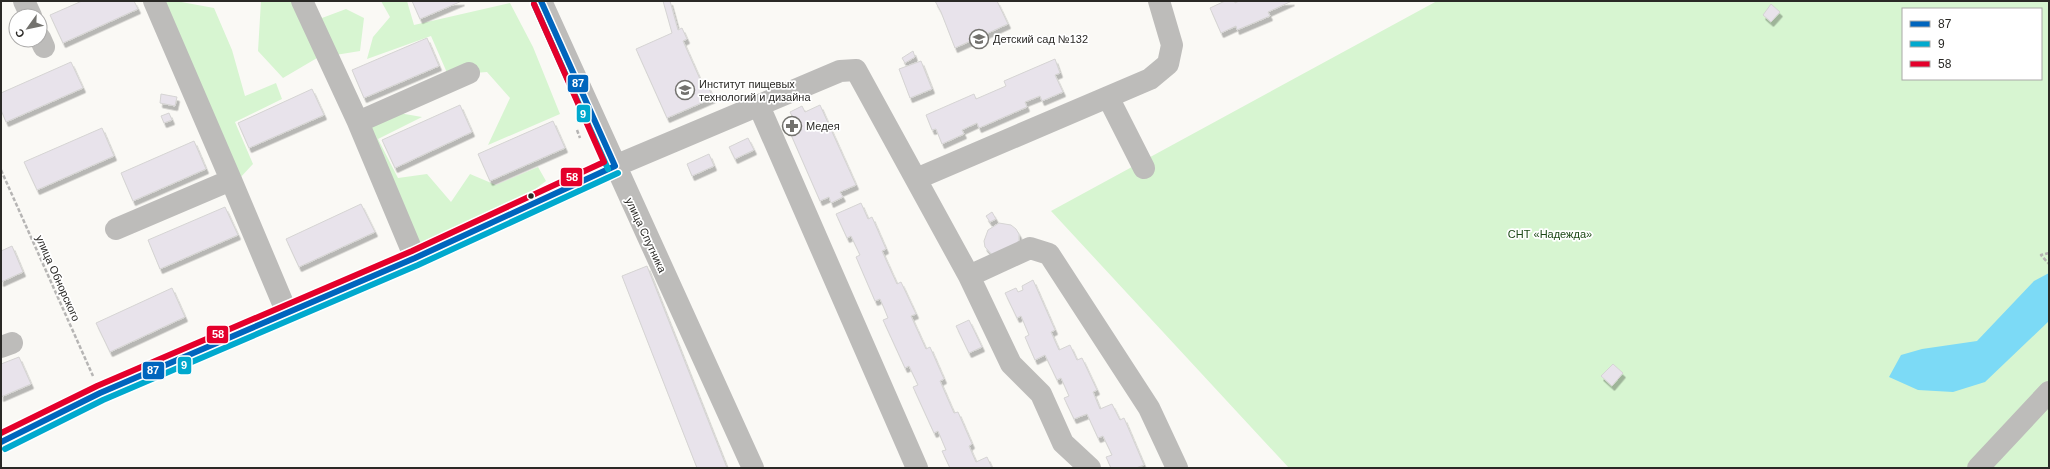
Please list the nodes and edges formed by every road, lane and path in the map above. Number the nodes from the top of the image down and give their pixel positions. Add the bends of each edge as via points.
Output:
1 (154, 1) edge
2 (302, 1) edge
3 (541, 1) edge
4 (1159, 1) edge
5 (469, 74) dead end
6 (1108, 97) junction
7 (759, 106) junction
8 (358, 122) junction
9 (615, 166) junction
10 (1144, 168) dead end
11 (1, 170) edge
12 (916, 179) junction
13 (231, 180) junction
14 (116, 229) dead end
15 (2049, 253) edge
16 (415, 258) junction
17 (2049, 264) edge
18 (969, 276) junction
19 (287, 313) junction
20 (2049, 392) edge
21 (100, 393) junction
22 (1, 442) edge
23 (753, 468) edge
24 (917, 468) edge
25 (1090, 468) edge
26 (1177, 468) edge
27 (1978, 468) edge

1 - 13 street
2 - 8 street
3 - 9 street, улица Спутника
4 - 6 street via 1172,45 1168,64 1150,79
5 - 8 street
6 - 10 street
6 - 12 street
7 - 9 street
7 - 12 street via 840,72 856,70
7 - 24 street
8 - 16 street
9 - 16 street
9 - 23 street, улица Спутника
11 - 21 path, улица Обнорского
12 - 18 street
13 - 14 street
13 - 19 street
15 - 17 path via 2041,255
16 - 19 street
18 - 25 street via 1011,364 1041,394 1063,443
18 - 26 street via 1030,248 1049,254 1149,408
19 - 21 street
20 - 27 street
21 - 22 street

